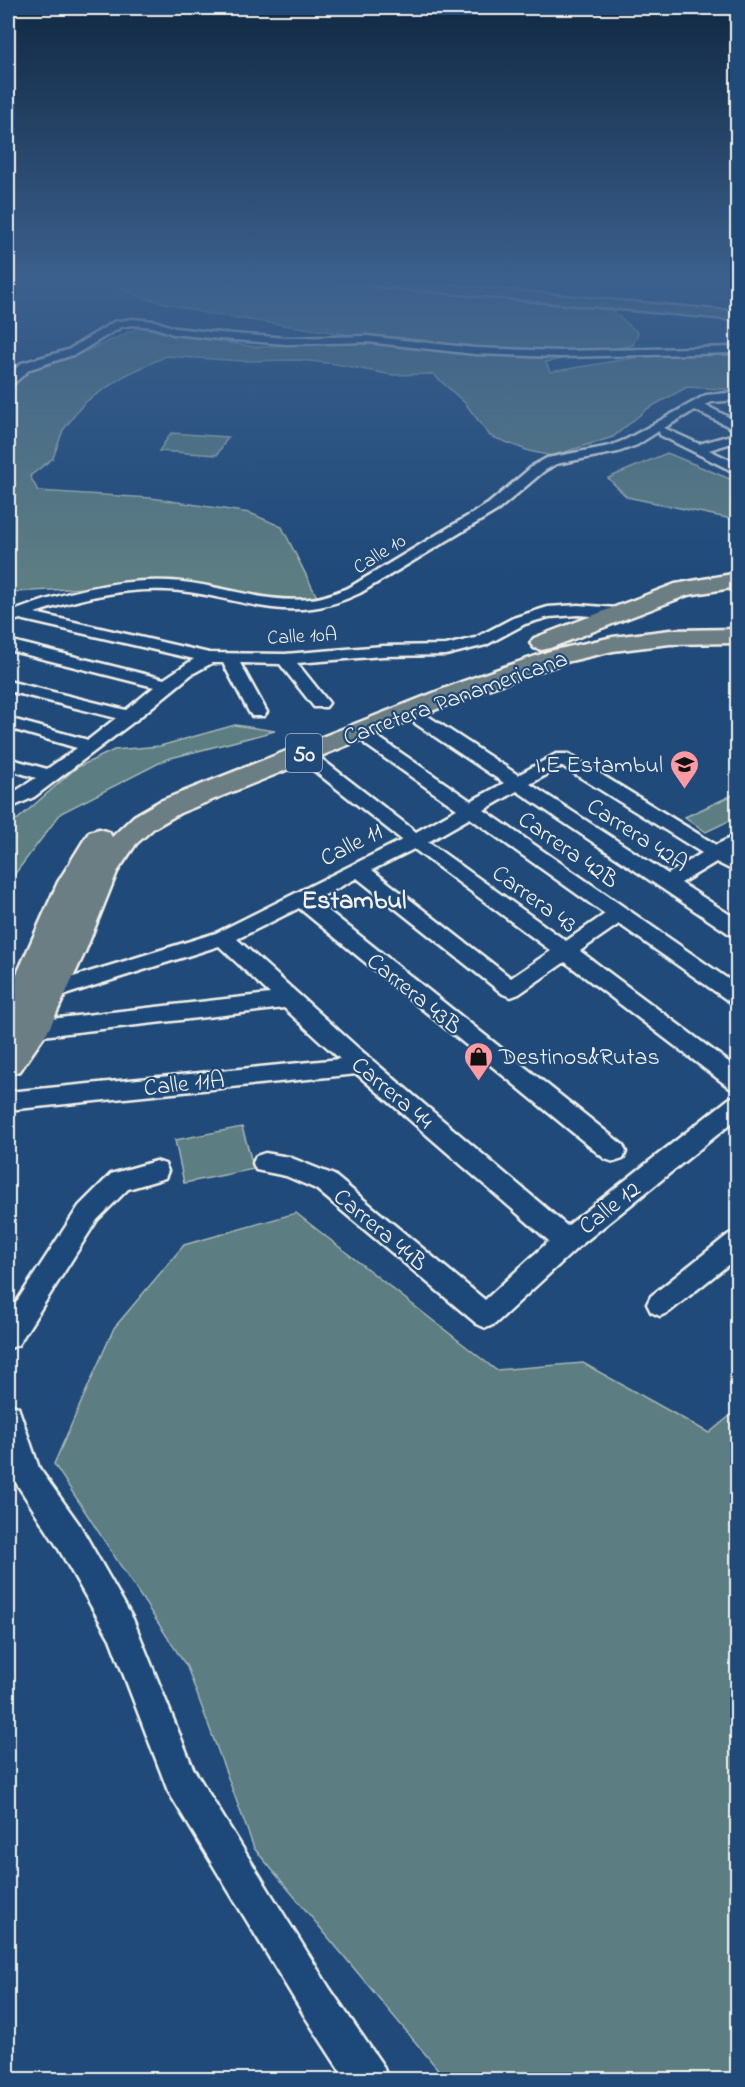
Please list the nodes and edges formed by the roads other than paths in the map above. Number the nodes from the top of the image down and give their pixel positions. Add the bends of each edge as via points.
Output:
1 (737, 399) edge
2 (696, 405) dead end
3 (678, 424) dead end
4 (738, 427) edge
5 (665, 432) dead end
6 (738, 437) edge
7 (715, 444) junction
8 (698, 449) junction
9 (738, 470) edge
10 (738, 580) edge
11 (617, 613) junction
12 (13, 616) edge
13 (738, 636) edge
14 (8, 645) edge
15 (228, 657) junction
16 (209, 658) junction
17 (285, 659) junction
18 (166, 685) junction
19 (8, 686) edge
20 (320, 703) dead end
21 (258, 712) dead end
22 (129, 716) junction
23 (422, 720) dead end
24 (8, 723) edge
25 (372, 741) dead end
26 (91, 746) junction
27 (304, 753) junction
28 (8, 763) edge
29 (50, 776) junction
30 (515, 783) junction
31 (8, 803) edge
32 (470, 811) junction
33 (738, 840) edge
34 (415, 842) junction
35 (716, 854) junction
36 (738, 867) edge
37 (359, 870) junction
38 (667, 883) junction
39 (302, 900) junction
40 (618, 915) junction
41 (738, 930) edge
42 (223, 938) junction
43 (567, 952) junction
44 (52, 991) junction
45 (738, 997) edge
46 (287, 1000) junction
47 (20, 1025) edge
48 (8, 1062) edge
49 (361, 1065) junction
50 (738, 1082) edge
51 (8, 1101) edge
52 (738, 1104) edge
53 (614, 1152) dead end
54 (265, 1163) dead end
55 (156, 1171) dead end
56 (567, 1241) junction
57 (738, 1242) edge
58 (660, 1304) dead end
59 (486, 1316) joint
60 (8, 1337) edge
61 (8, 1416) edge
62 (369, 2079) edge

1 - 12 street, Calle 10 via 710,398 632,442 552,461 493,507 355,591 332,600 297,606 190,587 138,586 76,594
2 - 4 street
3 - 7 street
5 - 8 street
6 - 7 street
7 - 8 street
8 - 9 street
10 - 11 highway, Carretera Panamericana / 50 via 683,589
11 - 17 street, Calle 10A via 548,612 519,621 480,642 446,650
11 - 47 highway, Carretera Panamericana / 50 via 128,809 105,829 70,888 20,1001
12 - 16 street
13 - 27 highway, Carretera Panamericana / 50 via 646,640 559,656
14 - 18 street
15 - 16 street, Calle 10A
15 - 17 street, Calle 10A
15 - 21 street
16 - 18 street, Calle 10A
17 - 20 street
18 - 22 street, Calle 10A
19 - 22 street
22 - 26 street, Calle 10A
23 - 30 street, Carrera 42A
24 - 26 street
25 - 32 street, Carrera 42B
26 - 29 street, Calle 10A
27 - 34 street, Carrera 43
27 - 44 highway, Carretera Panamericana / 50 via 170,807 126,838 103,872
28 - 29 street
29 - 31 street, Calle 10A
30 - 32 street, Calle 11
30 - 35 street, Calle 11 via 562,758
30 - 38 street, Carrera 42A
32 - 34 street, Calle 11
32 - 40 street, Carrera 42B
33 - 35 street
34 - 37 street, Calle 11
34 - 43 street, Carrera 43
35 - 36 street
35 - 38 street
37 - 39 street, Calle 11
37 - 43 street via 511,989
38 - 41 street, Carrera 42A
39 - 42 street, Calle 11
39 - 53 street, Carrera 43B
40 - 43 street
40 - 45 street, Carrera 42B
42 - 44 street, Calle 11
42 - 46 street, Carrera 44
43 - 50 street, Carrera 43
44 - 47 highway, Carretera Panamericana / 50
46 - 47 street
46 - 49 street, Carrera 44
47 - 48 highway, Carretera Panamericana / 50
49 - 51 street, Calle 11A
49 - 56 street, Carrera 44
52 - 56 street, Calle 12
54 - 59 street, Carrera 44B via 289,1167 325,1182
55 - 60 street via 120,1181 88,1213
56 - 59 street, Calle 12
57 - 58 street
61 - 62 street via 26,1475 68,1535 122,1630 180,1779

